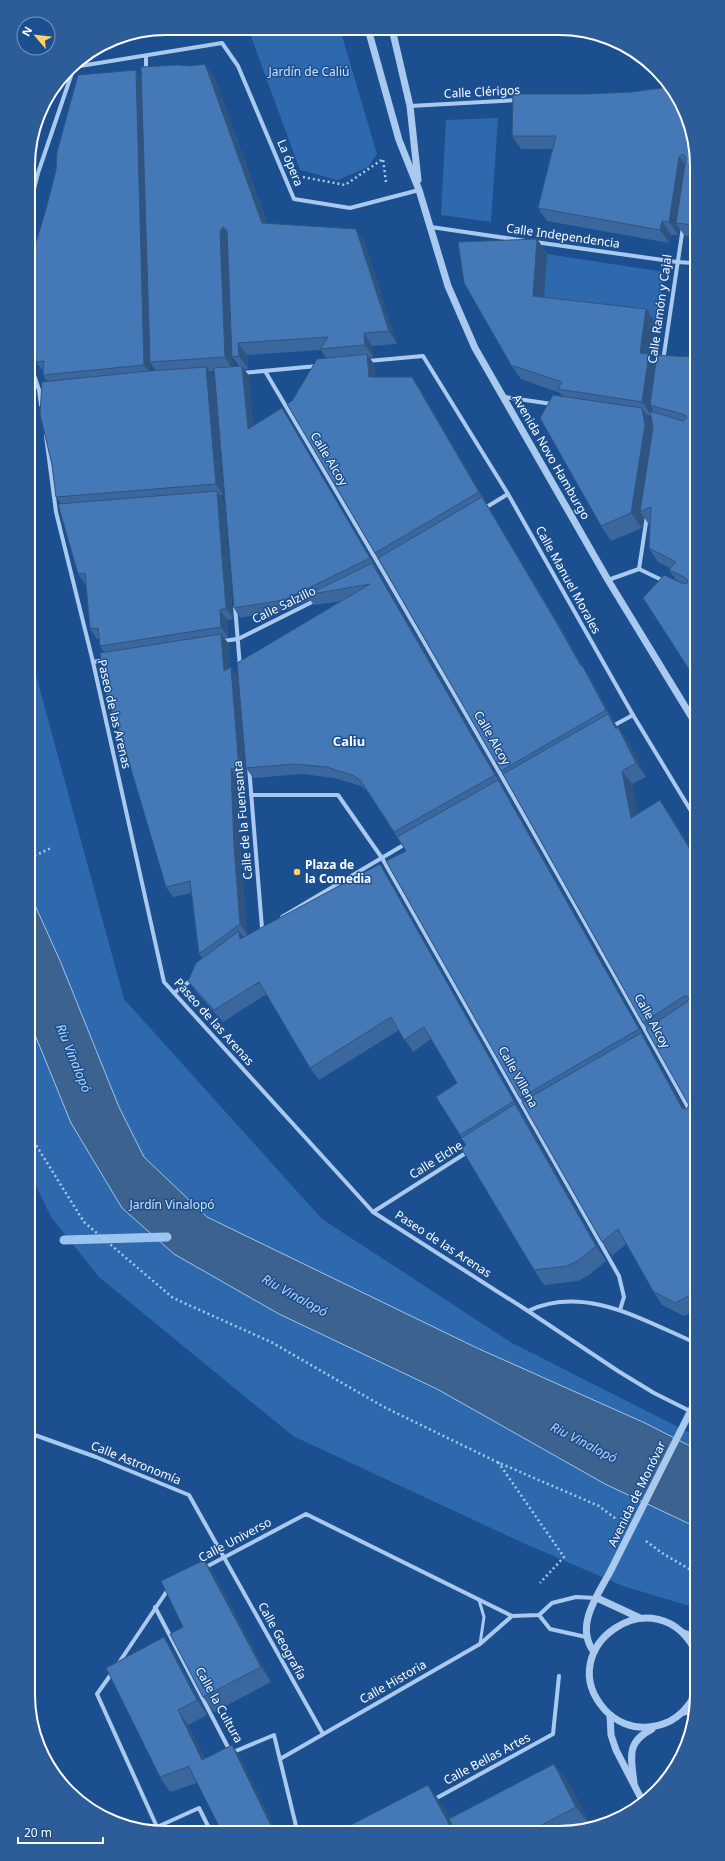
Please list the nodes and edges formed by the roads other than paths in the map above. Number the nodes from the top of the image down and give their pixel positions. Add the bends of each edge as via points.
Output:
1 (370, 35) edge
2 (393, 35) edge
3 (146, 56) junction
4 (83, 66) edge
5 (71, 76) edge
6 (146, 80) edge
7 (526, 100) edge
8 (410, 106) junction
9 (35, 185) edge
10 (419, 190) junction
11 (683, 224) edge
12 (431, 227) junction
13 (676, 262) junction
14 (690, 263) edge
15 (360, 362) edge
16 (663, 365) edge
17 (320, 366) edge
18 (265, 371) junction
19 (237, 373) edge
20 (35, 378) edge
21 (47, 389) edge
22 (39, 390) junction
23 (504, 397) junction
24 (557, 405) edge
25 (42, 413) edge
26 (45, 428) edge
27 (508, 494) junction
28 (648, 508) edge
29 (482, 510) edge
30 (56, 512) junction
31 (64, 512) edge
32 (389, 564) edge
33 (382, 568) junction
34 (639, 569) junction
35 (375, 571) edge
36 (608, 580) junction
37 (666, 582) edge
38 (320, 598) edge
39 (235, 600) edge
40 (238, 639) junction
41 (215, 642) edge
42 (108, 660) edge
43 (93, 662) junction
44 (240, 670) edge
45 (690, 714) edge
46 (633, 715) junction
47 (605, 730) edge
48 (248, 764) edge
49 (515, 782) edge
50 (508, 786) junction
51 (502, 790) edge
52 (251, 795) junction
53 (690, 809) edge
54 (409, 842) edge
55 (382, 858) junction
56 (276, 920) edge
57 (269, 924) edge
58 (262, 928) junction
59 (256, 933) edge
60 (199, 975) edge
61 (174, 994) junction
62 (658, 1037) edge
63 (652, 1042) junction
64 (645, 1045) edge
65 (534, 1110) edge
66 (690, 1111) edge
67 (527, 1114) junction
68 (520, 1118) edge
69 (474, 1148) edge
70 (373, 1212) junction
71 (620, 1310) junction
72 (528, 1311) junction
73 (690, 1340) edge
74 (690, 1411) edge
75 (690, 1412) edge
76 (35, 1435) edge
77 (223, 1557) junction
78 (197, 1572) edge
79 (176, 1583) edge
80 (597, 1598) junction
81 (479, 1600) junction
82 (155, 1607) junction
83 (538, 1615) junction
84 (512, 1616) junction
85 (640, 1618) junction
86 (682, 1631) junction
87 (690, 1634) edge
88 (586, 1637) junction
89 (690, 1641) edge
90 (480, 1644) junction
91 (594, 1652) junction
92 (559, 1676) dead end
93 (690, 1704) edge
94 (689, 1712) edge
95 (681, 1714) junction
96 (610, 1715) junction
97 (657, 1727) junction
98 (323, 1734) junction
99 (280, 1759) junction
100 (634, 1785) junction
101 (641, 1797) edge
102 (428, 1802) edge
103 (157, 1826) edge
104 (159, 1826) edge
105 (208, 1826) edge
106 (295, 1826) edge

1 - 10 street, Avenida Novo Hamburgo via 399,140
2 - 8 street, Avenida Novo Hamburgo
3 - 4 street
3 - 6 street
3 - 10 street, La ópera via 222,43 238,66 294,199 350,208
5 - 9 street
7 - 8 street, Calle Clérigos
8 - 10 street, Avenida Novo Hamburgo
10 - 12 street, Avenida Novo Hamburgo
11 - 13 street, Calle Ramón y Cajal
12 - 13 street, Calle Independencia
12 - 23 street, Avenida Novo Hamburgo via 448,286 475,348
13 - 14 street, Calle Independencia
13 - 16 street, Calle Ramón y Cajal
15 - 27 street, Calle Manuel Morales via 423,356
17 - 18 street
18 - 19 street
18 - 33 street, Calle Alcoy
20 - 22 street
21 - 22 street
22 - 25 street
23 - 24 street
23 - 36 street, Avenida Novo Hamburgo
26 - 30 street, Paseo de las Arenas
27 - 29 street
27 - 46 street, Calle Manuel Morales
28 - 34 street
30 - 31 street
30 - 43 street, Paseo de las Arenas
32 - 33 street
33 - 35 street
33 - 50 street, Calle Alcoy
34 - 36 street
34 - 37 street
36 - 45 street, Avenida Novo Hamburgo
38 - 40 street, Calle Salzillo
39 - 40 street
40 - 41 street, Calle Salzillo
40 - 44 street
42 - 43 street
43 - 61 street, Paseo de las Arenas via 164,982
46 - 47 street
46 - 53 street, Calle Manuel Morales
48 - 52 street, Calle de la Fuensanta
49 - 50 street
50 - 51 street
50 - 63 street, Calle Alcoy
52 - 55 street via 338,795
52 - 58 street, Calle de la Fuensanta
54 - 55 street
55 - 56 street
55 - 67 street, Calle Villena
57 - 58 street
58 - 59 street
60 - 61 street
61 - 70 street, Paseo de las Arenas
62 - 63 street
63 - 64 street
63 - 66 street, Calle Alcoy
65 - 67 street
67 - 68 street
67 - 71 street, Calle Villena via 619,1276 624,1297
69 - 70 street, Calle Elche
70 - 72 street, Paseo de las Arenas
71 - 72 street via 602,1304 576,1301 554,1302
71 - 73 street
72 - 74 street, Paseo de las Arenas via 618,1371
75 - 80 street, Avenida de Monóvar, bridge
76 - 77 street, Calle Astronomía via 189,1495
77 - 78 street, Calle Universo
77 - 81 street, Calle Universo via 306,1514
77 - 98 street, Calle Geografía
79 - 82 street via 170,1586
80 - 83 street via 576,1598 552,1603
80 - 85 street
80 - 88 street, Avenida de Monóvar via 586,1624
81 - 84 street, Calle Universo
81 - 90 lane via 484,1617
82 - 99 street, Calle la Cultura via 231,1752 274,1735
82 - 103 street via 97,1694
83 - 84 street
83 - 88 street via 550,1629
84 - 90 street, Calle Historia
85 - 86 street via 655,1618
85 - 91 street via 626,1621 613,1628
86 - 87 street
86 - 89 street
88 - 91 street
90 - 98 street, Calle Historia
91 - 96 street via 590,1665 590,1679 600,1704
92 - 102 street, Calle Bellas Artes via 553,1734
93 - 95 street
94 - 95 street
95 - 97 street
96 - 97 street via 632,1726
96 - 100 street via 611,1735 616,1750
97 - 100 street via 640,1735 635,1743 632,1763
98 - 99 street, Calle Historia
99 - 106 street, Calle la Cultura
100 - 101 street
104 - 105 street via 199,1808

